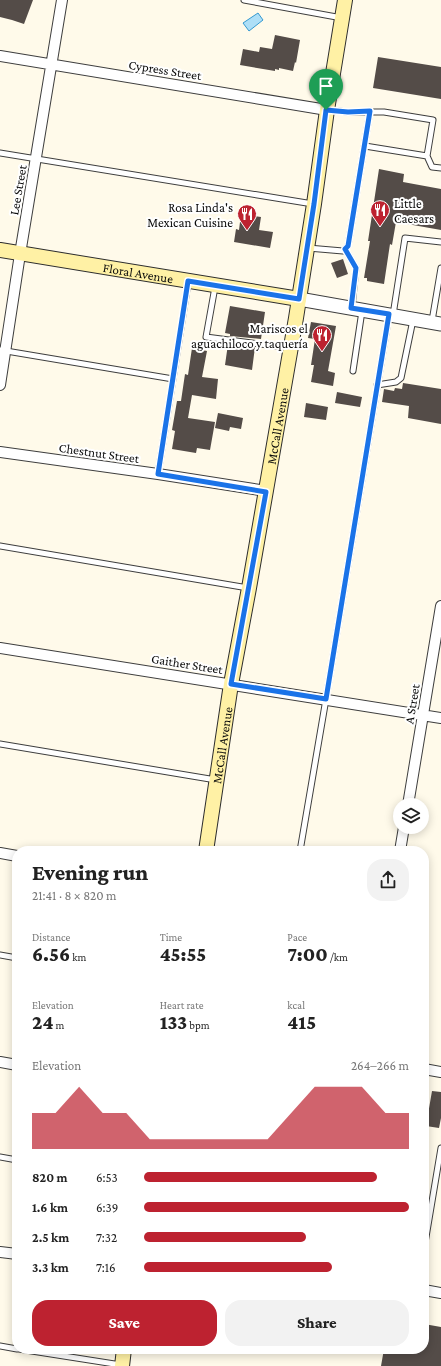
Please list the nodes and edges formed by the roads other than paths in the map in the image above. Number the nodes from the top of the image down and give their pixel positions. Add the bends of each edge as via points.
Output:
1 (62, 0) edge
2 (244, 0) edge
3 (345, 0) edge
4 (342, 18) junction
5 (0, 56) edge
6 (52, 65) junction
7 (326, 110) junction
8 (370, 111) junction
9 (364, 146) junction
10 (0, 153) edge
11 (427, 156) junction
12 (37, 159) junction
13 (441, 168) edge
14 (314, 204) junction
15 (441, 242) edge
16 (307, 248) junction
17 (345, 249) junction
18 (0, 250) edge
19 (20, 254) junction
20 (441, 268) edge
21 (188, 281) junction
22 (215, 286) junction
23 (299, 299) junction
24 (357, 309) junction
25 (391, 315) junction
26 (413, 319) junction
27 (436, 323) edge
28 (291, 348) junction
29 (3, 350) edge
30 (353, 371) dead end
31 (173, 379) junction
32 (0, 385) edge
33 (377, 385) junction
34 (0, 452) edge
35 (158, 474) junction
36 (266, 492) junction
37 (0, 546) edge
38 (250, 588) junction
39 (441, 606) edge
40 (0, 648) edge
41 (231, 684) junction
42 (326, 699) junction
43 (424, 715) junction
44 (441, 718) edge
45 (0, 744) edge
46 (217, 780) junction
47 (409, 798) edge
48 (403, 834) edge
49 (207, 846) edge
50 (301, 846) edge
51 (401, 846) edge
52 (0, 853) edge
53 (12, 855) edge
54 (0, 955) edge
55 (12, 957) edge
56 (0, 1062) edge
57 (12, 1064) edge
58 (429, 1070) edge
59 (441, 1072) edge
60 (441, 1148) edge
61 (0, 1157) edge
62 (12, 1159) edge
63 (429, 1219) edge
64 (0, 1252) edge
65 (12, 1253) edge
66 (429, 1291) edge
67 (441, 1292) edge
68 (0, 1346) edge
69 (12, 1348) edge
70 (49, 1354) edge
71 (123, 1354) edge
72 (122, 1366) edge

1 - 6 street, Lee Street
2 - 4 lane
3 - 4 main road, McCall Avenue
4 - 7 main road, McCall Avenue
5 - 6 street, Cypress Street
6 - 7 street, Cypress Street
6 - 12 street, Lee Street
7 - 8 lane
7 - 14 main road, McCall Avenue
8 - 9 lane
8 - 11 lane via 433,120
9 - 11 lane
9 - 17 lane via 348,246
10 - 12 lane
11 - 13 lane via 432,167
12 - 14 lane
12 - 19 street, Lee Street
14 - 16 main road, McCall Avenue
15 - 25 lane via 406,238
16 - 17 lane via 343,251
16 - 23 main road, McCall Avenue
17 - 24 lane via 356,268
18 - 19 main road, Floral Avenue
19 - 21 main road, Floral Avenue
19 - 29 street, Lee Street
20 - 27 lane
21 - 22 main road, Floral Avenue
21 - 31 lane
22 - 23 main road, Floral Avenue
22 - 28 lane via 206,337
23 - 24 street, Floral Avenue
23 - 28 main road, McCall Avenue
24 - 25 street, Floral Avenue
24 - 30 lane
25 - 26 street, Floral Avenue
25 - 33 lane
26 - 27 street, Floral Avenue
26 - 33 lane via 401,378 396,382
28 - 36 main road, McCall Avenue
29 - 31 lane
29 - 32 street, Lee Street
31 - 35 lane
33 - 42 lane
34 - 35 street, Chestnut Street
35 - 36 street, Chestnut Street
36 - 38 main road, McCall Avenue
37 - 38 lane
38 - 41 main road, McCall Avenue
39 - 43 street, A Street
40 - 41 street, Gaither Street
41 - 42 street, Gaither Street
41 - 46 main road, McCall Avenue
42 - 43 street, Gaither Street
42 - 50 lane
43 - 44 street, Gaither Street
43 - 47 street, A Street
45 - 46 lane
46 - 49 main road, McCall Avenue
48 - 51 street
52 - 53 street
54 - 55 lane
56 - 57 street
58 - 59 street
60 - 63 lane
61 - 62 lane
64 - 65 street
66 - 67 street
68 - 69 lane
70 - 72 lane
71 - 72 main road

